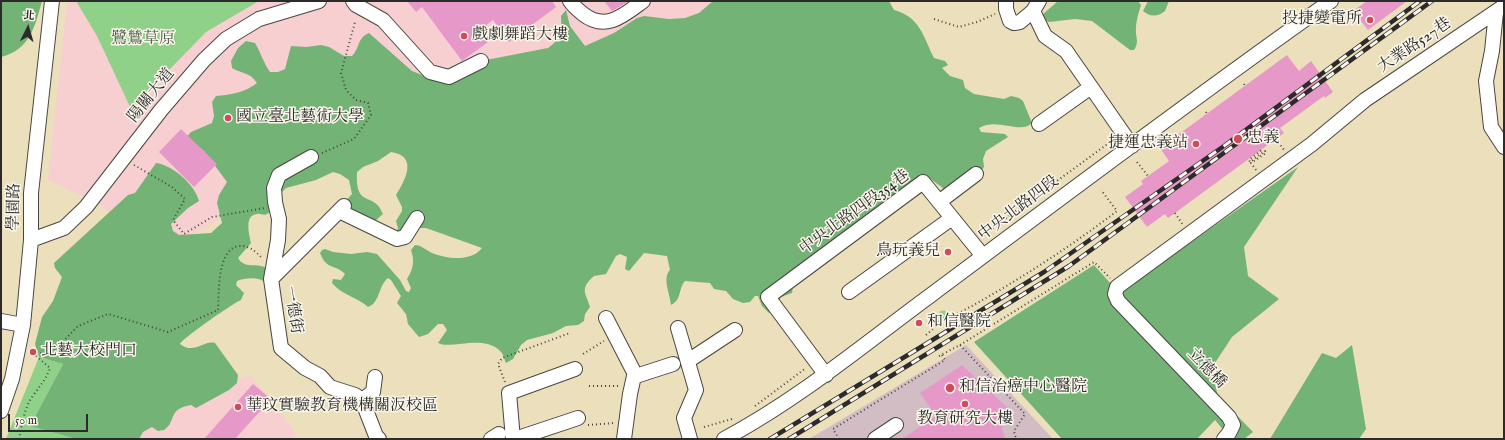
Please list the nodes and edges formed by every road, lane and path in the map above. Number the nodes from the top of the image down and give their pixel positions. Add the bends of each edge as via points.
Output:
1 (52, 1) edge
2 (319, 1) edge
3 (353, 1) edge
4 (570, 1) edge
5 (643, 1) edge
6 (1330, 1) edge
7 (1006, 5) edge
8 (1036, 6) edge
9 (1500, 9) edge
10 (934, 19) dead end
11 (354, 22) dead end
12 (481, 61) dead end
13 (1091, 87) junction
14 (1039, 124) dead end
15 (1276, 139) dead end
16 (1113, 140) dead end
17 (1132, 146) junction
18 (1504, 147) edge
19 (1263, 148) dead end
20 (1286, 153) dead end
21 (311, 157) joint
22 (1137, 162) dead end
23 (133, 164) dead end
24 (1258, 173) dead end
25 (976, 174) dead end
26 (1148, 176) dead end
27 (1101, 190) dead end
28 (940, 202) junction
29 (276, 208) junction
30 (1175, 213) dead end
31 (416, 218) dead end
32 (952, 218) junction
33 (1183, 226) dead end
34 (983, 235) dead end
35 (31, 240) junction
36 (983, 256) junction
37 (271, 275) junction
38 (1111, 279) dead end
39 (849, 292) dead end
40 (933, 313) dead end
41 (606, 318) dead end
42 (1, 321) edge
43 (940, 323) junction
44 (23, 325) junction
45 (678, 328) dead end
46 (735, 330) dead end
47 (570, 333) dead end
48 (613, 335) junction
49 (926, 335) dead end
50 (1154, 338) joint
51 (960, 345) junction
52 (583, 354) dead end
53 (688, 361) junction
54 (673, 364) dead end
55 (807, 367) dead end
56 (575, 369) dead end
57 (826, 374) junction
58 (375, 377) dead end
59 (634, 381) junction
60 (589, 386) dead end
61 (509, 393) junction
62 (362, 400) junction
63 (751, 409) dead end
64 (1, 410) edge
65 (738, 418) dead end
66 (582, 421) joint
67 (626, 423) junction
68 (896, 425) dead end
69 (704, 427) dead end
70 (19, 439) edge
71 (380, 439) edge
72 (514, 439) edge
73 (624, 439) edge
74 (690, 439) edge
75 (724, 439) edge
76 (839, 439) edge
77 (875, 439) edge
78 (1016, 439) edge
79 (1224, 439) edge

1 - 35 street, 學園路 via 31,193
2 - 35 street, 陽關大道 via 259,19 226,40 204,60 161,110 86,207 64,228
3 - 12 street via 383,20 430,72 449,77
4 - 5 street via 587,17 601,23 620,18
6 - 17 street, 中央北路四段
7 - 8 street via 1010,21 1014,23 1020,22
7 - 10 path via 977,22 958,27
8 - 13 street via 1045,36 1066,51
9 - 18 street via 1486,81 1491,127
9 - 50 street, 大業路527巷 via 1365,100 1312,144 1117,287 1115,294 1118,301
11 - 21 path via 341,73 346,90 356,100 368,103 371,115 354,139
13 - 14 street
13 - 17 street
15 - 20 path
16 - 34 path
17 - 36 street, 中央北路四段
19 - 24 path via 1249,160 1250,162 1265,151 1266,153 1251,164
21 - 29 street, 一德街 via 279,175 274,188
22 - 26 path
23 - 29 path via 172,187 186,199 173,220 184,234 212,217 259,208
25 - 28 street
27 - 43 path via 1117,211 1056,255
28 - 32 street, 中央北路四段354巷
28 - 57 street, 中央北路四段354巷 via 923,182 768,297
29 - 37 street, 一德街 via 279,219 278,240
30 - 33 path
31 - 37 street via 405,237 397,239 341,209
32 - 36 street, 中央北路四段354巷
32 - 39 street
35 - 44 street, 學園路
36 - 57 street, 中央北路四段
37 - 62 street, 一德街 via 281,348 305,368 320,376 330,387
37 - 70 path via 255,250 245,246 233,247 225,256 222,266 218,310 168,332 108,314 78,326 51,354 36,354 50,368 45,381 32,398
38 - 51 path via 1094,262
40 - 43 path
41 - 48 street
42 - 44 street
43 - 49 path
44 - 64 street, 學園路 via 12,379
45 - 53 street
46 - 53 street
47 - 61 path via 502,358 498,364
48 - 52 path
48 - 59 street
50 - 79 street, 立德橋 via 1229,417 1233,425
51 - 76 path via 940,356 945,360 833,430
51 - 78 path via 1025,414 1014,431
53 - 74 street via 696,390 684,418
54 - 59 street
55 - 63 path
56 - 61 street
57 - 75 street, 中央北路四段
58 - 62 street via 372,392
59 - 60 path
59 - 67 street
61 - 72 street
62 - 71 street via 376,436
65 - 69 path
66 - 67 path
66 - 72 street
67 - 73 street
68 - 77 street

